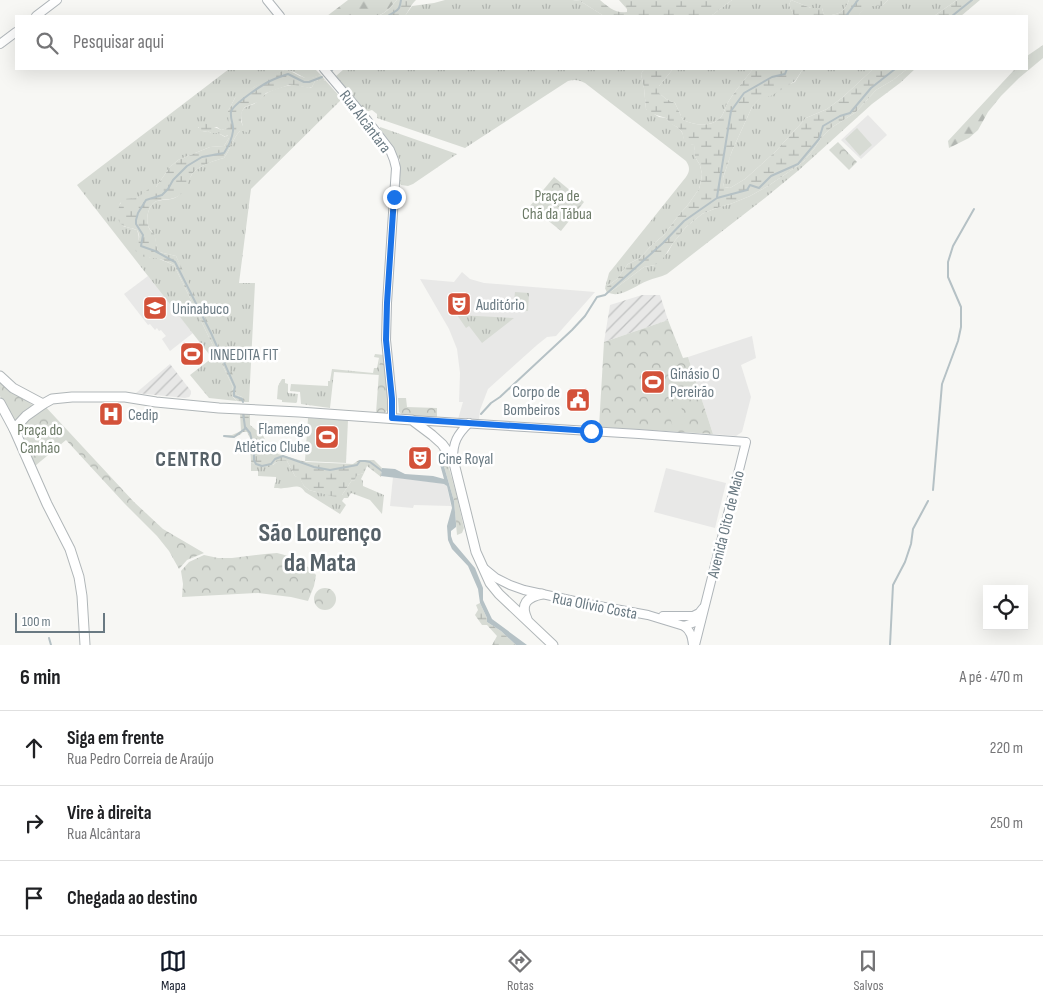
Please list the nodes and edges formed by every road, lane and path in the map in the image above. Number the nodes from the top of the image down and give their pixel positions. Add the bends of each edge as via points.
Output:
1 (57, 0) edge
2 (267, 0) edge
3 (37, 15) edge
4 (279, 15) edge
5 (15, 33) edge
6 (0, 44) edge
7 (325, 70) edge
8 (0, 376) edge
9 (0, 403) edge
10 (43, 404) junction
11 (392, 418) junction
12 (412, 420) junction
13 (469, 423) junction
14 (14, 430) junction
15 (453, 459) junction
16 (481, 566) junction
17 (542, 594) junction
18 (705, 607) junction
19 (648, 615) junction
20 (686, 616) junction
21 (528, 622) junction
22 (697, 622) junction
23 (684, 626) junction
24 (85, 645) edge
25 (553, 645) edge
26 (694, 645) edge

1 - 3 street
2 - 4 street
5 - 6 street
7 - 11 street, Rua Alcântara via 390,150 396,168 386,340
8 - 10 main road via 13,388
9 - 14 main road
10 - 11 main road via 67,397 118,397 219,408
10 - 14 main road
11 - 12 main road
12 - 13 street
12 - 15 main road via 444,446
13 - 15 street via 455,442
13 - 18 street, Avenida Oito de Maio via 746,442
14 - 24 main road via 70,549 82,596
15 - 16 main road
16 - 17 street, Rua Olívio Costa via 510,585
16 - 21 main road via 493,588
17 - 19 street, Rua Olívio Costa
17 - 21 main road via 530,598 524,606
18 - 20 street via 696,615
18 - 22 street, Avenida Oito de Maio
19 - 20 street, Rua Olívio Costa
19 - 23 street, Rua Olívio Costa
20 - 22 street
21 - 25 main road
22 - 23 street, Rua Olívio Costa
22 - 26 street, Avenida Oito de Maio
23 - 26 street via 690,632

